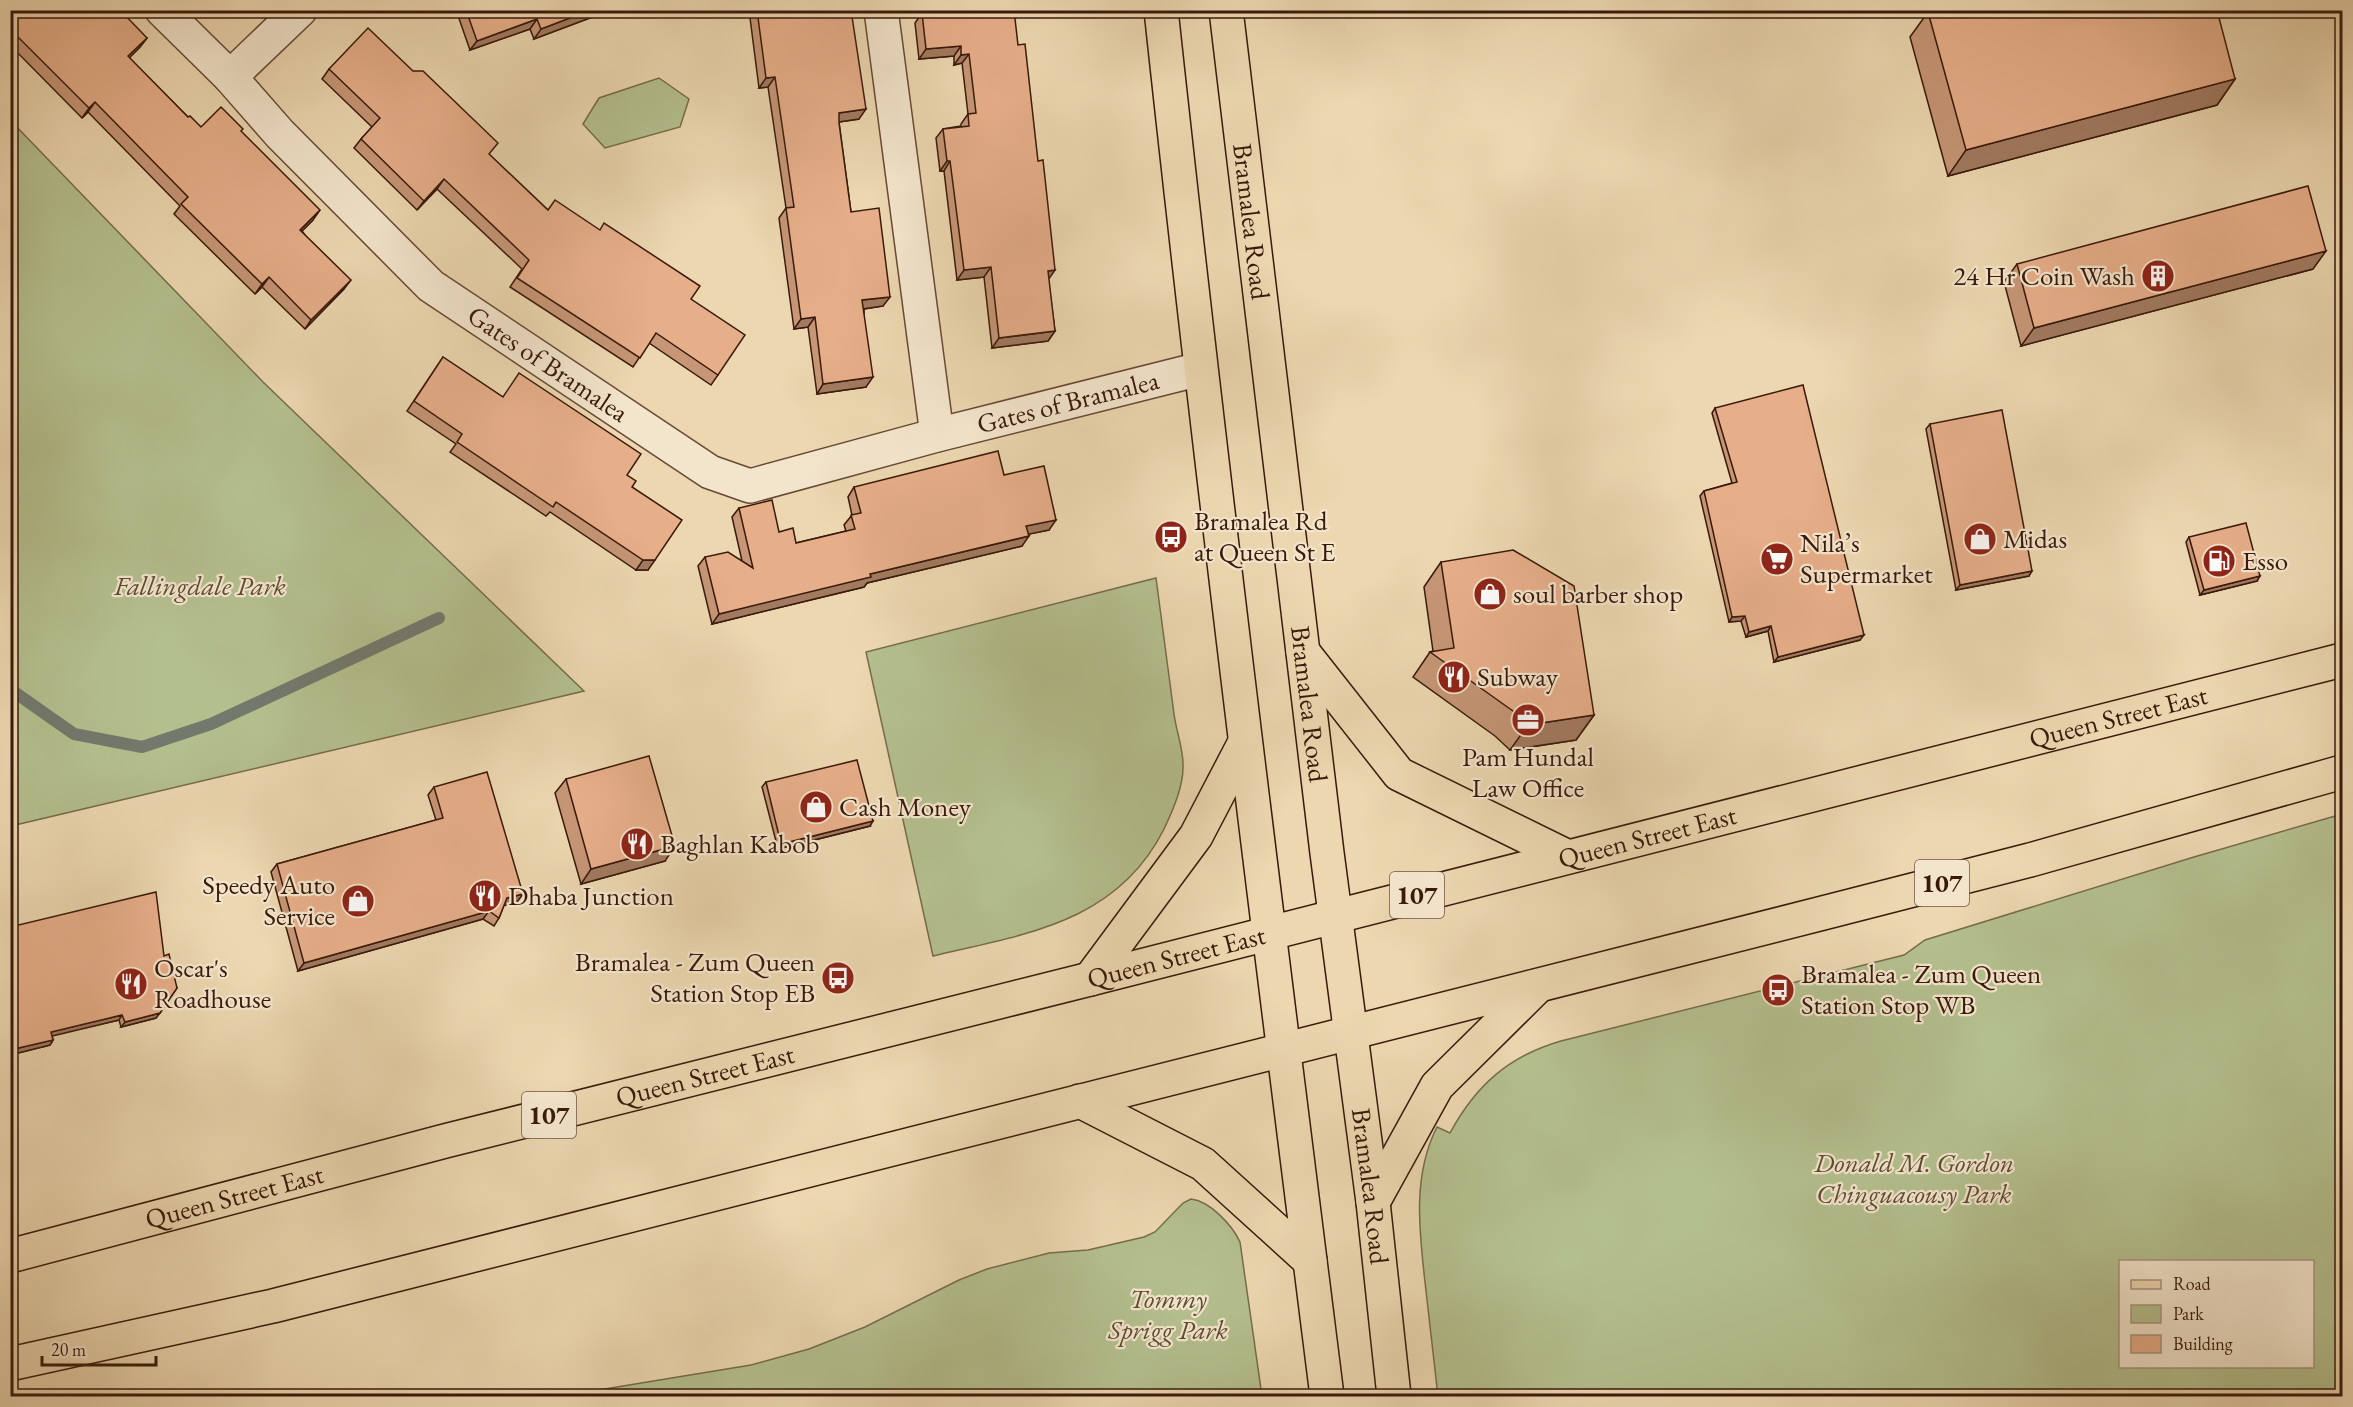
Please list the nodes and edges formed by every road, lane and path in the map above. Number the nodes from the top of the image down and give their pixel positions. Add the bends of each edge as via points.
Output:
1 (162, 10) edge
2 (300, 10) edge
3 (881, 10) edge
4 (1161, 10) edge
5 (1226, 10) edge
6 (230, 77) junction
7 (1200, 369) junction
8 (937, 435) junction
9 (1303, 652) junction
10 (2343, 660) edge
11 (1244, 744) junction
12 (2343, 772) edge
13 (1566, 856) junction
14 (1336, 916) junction
15 (1268, 933) junction
16 (1090, 979) junction
17 (1539, 985) junction
18 (1351, 1032) junction
19 (1283, 1049) junction
20 (1080, 1101) junction
21 (1373, 1202) junction
22 (10, 1256) edge
23 (1310, 1261) junction
24 (10, 1364) edge
25 (1327, 1396) edge
26 (1394, 1396) edge

1 - 6 street, Gates of Bramalea
2 - 6 street
3 - 8 street, Gates of Bramalea
4 - 7 main road
5 - 9 main road, Bramalea Road
6 - 8 street, Gates of Bramalea via 280,134 431,286 710,472 750,486
7 - 8 street, Gates of Bramalea
7 - 11 main road
9 - 13 main road via 1399,774
9 - 14 main road, Bramalea Road
10 - 13 main road, Queen Street East / 107
11 - 15 main road
11 - 16 main road via 1196,836
12 - 17 main road, 107 via 2030,860
13 - 14 main road, Queen Street East / 107
14 - 15 main road, Queen Street East / 107
14 - 18 main road, Bramalea Road
15 - 16 main road, Queen Street East / 107
15 - 19 main road
16 - 22 main road, Queen Street East / 107 via 445,1141
17 - 18 main road, 107
17 - 21 main road via 1437,1086
18 - 19 main road, 107
18 - 21 main road, Bramalea Road
19 - 20 main road, 107
19 - 23 main road
20 - 23 main road via 1203,1164
20 - 24 main road, 107 via 273,1306
21 - 26 main road, Bramalea Road
23 - 25 main road

